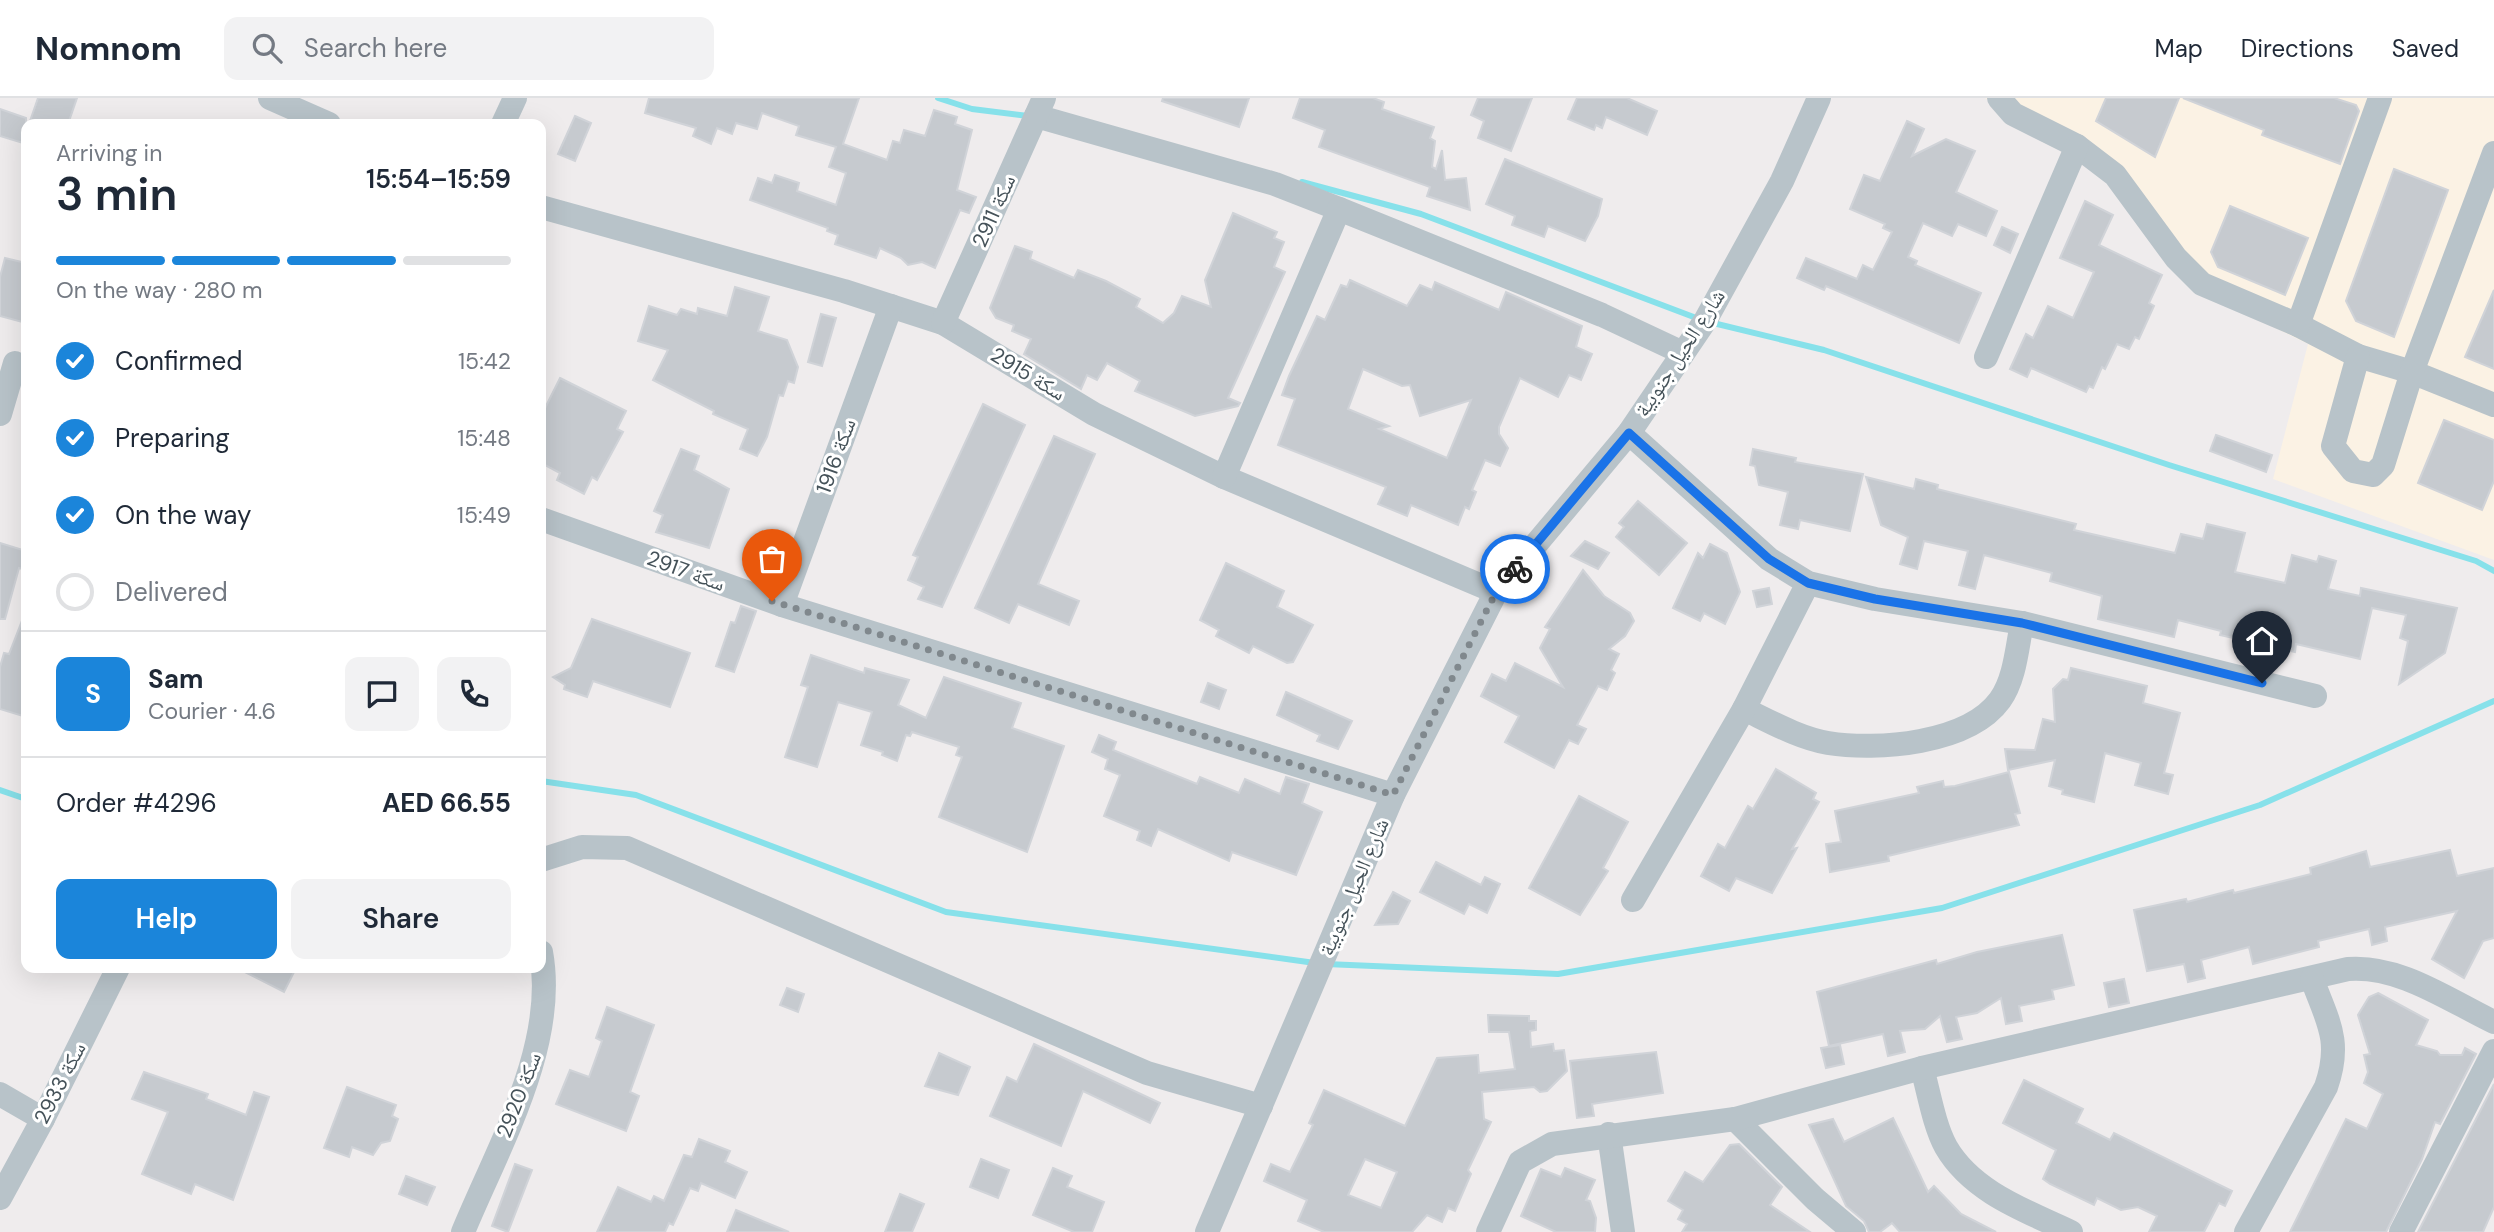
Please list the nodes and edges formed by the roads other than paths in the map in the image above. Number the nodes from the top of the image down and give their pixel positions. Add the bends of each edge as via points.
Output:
1 (270, 98) edge
2 (515, 98) edge
3 (1819, 98) edge
4 (1999, 98) edge
5 (2380, 98) edge
6 (1040, 107) edge
7 (318, 119) edge
8 (505, 119) edge
9 (2077, 146) junction
10 (2494, 153) edge
11 (546, 209) edge
12 (1339, 209) junction
13 (891, 306) junction
14 (943, 323) junction
15 (2298, 325) junction
16 (1683, 353) junction
17 (2358, 356) junction
18 (1986, 357) dead end
19 (14, 363) edge
20 (2412, 372) junction
21 (2494, 405) edge
22 (0, 414) edge
23 (1629, 433) junction
24 (1224, 477) junction
25 (546, 521) edge
26 (1808, 583) junction
27 (1496, 592) junction
28 (782, 605) junction
29 (2022, 623) junction
30 (2315, 696) dead end
31 (1744, 709) junction
32 (1393, 795) junction
33 (546, 858) edge
34 (1633, 900) dead end
35 (116, 973) edge
36 (543, 973) edge
37 (2312, 979) junction
38 (2494, 1022) edge
39 (2494, 1051) edge
40 (1922, 1068) junction
41 (0, 1094) edge
42 (1261, 1106) junction
43 (43, 1119) junction
44 (1735, 1119) junction
45 (1609, 1134) junction
46 (0, 1198) edge
47 (463, 1232) edge
48 (1207, 1232) edge
49 (1488, 1232) edge
50 (1623, 1232) edge
51 (1854, 1232) edge
52 (2071, 1232) edge
53 (2246, 1232) edge
54 (2401, 1232) edge

1 - 7 street
2 - 8 street
3 - 16 street, شارع الحيل جنوبية via 1782,181
4 - 9 street via 2013,114
5 - 15 street
6 - 12 street
6 - 14 street, سكة 2911
9 - 15 street via 2115,175 2176,258 2202,284
9 - 18 street
10 - 20 street
11 - 13 street, سكة 2915
12 - 16 street via 1602,315
12 - 24 street
13 - 14 street, سكة 2915
13 - 28 street, سكة 1916
14 - 24 street, سكة 2915 via 1094,414
15 - 17 street
16 - 23 street, شارع الحيل جنوبية
17 - 20 street
17 - 20 street via 2333,446 2353,471 2373,475 2383,465
19 - 22 street
20 - 21 street
23 - 26 street via 1769,559
23 - 27 street, شارع الحيل جنوبية
24 - 27 street, سكة 2915
25 - 28 street, سكة 2917
26 - 29 street
26 - 31 street
27 - 32 street, شارع الحيل جنوبية
28 - 32 street, سكة 2917
29 - 30 street
29 - 31 street via 2010,679 1999,701 1972,722 1936,738 1902,744 1828,743
31 - 34 street
32 - 42 street, شارع الحيل جنوبية
33 - 42 street via 582,847 627,848 1147,1073
35 - 43 street, سكة 2933
36 - 47 street, سكة 2920 via 545,1006 539,1044
37 - 38 street via 2367,967 2394,972
37 - 40 street
37 - 53 street via 2332,1031 2334,1061 2326,1087
39 - 54 street
40 - 44 street
40 - 52 street via 1945,1145 1962,1170 1997,1196
41 - 43 street
42 - 48 street, شارع الحيل جنوبية
43 - 46 street, سكة 2933
44 - 45 street
44 - 51 street
45 - 49 street via 1552,1144 1520,1162
45 - 50 street

